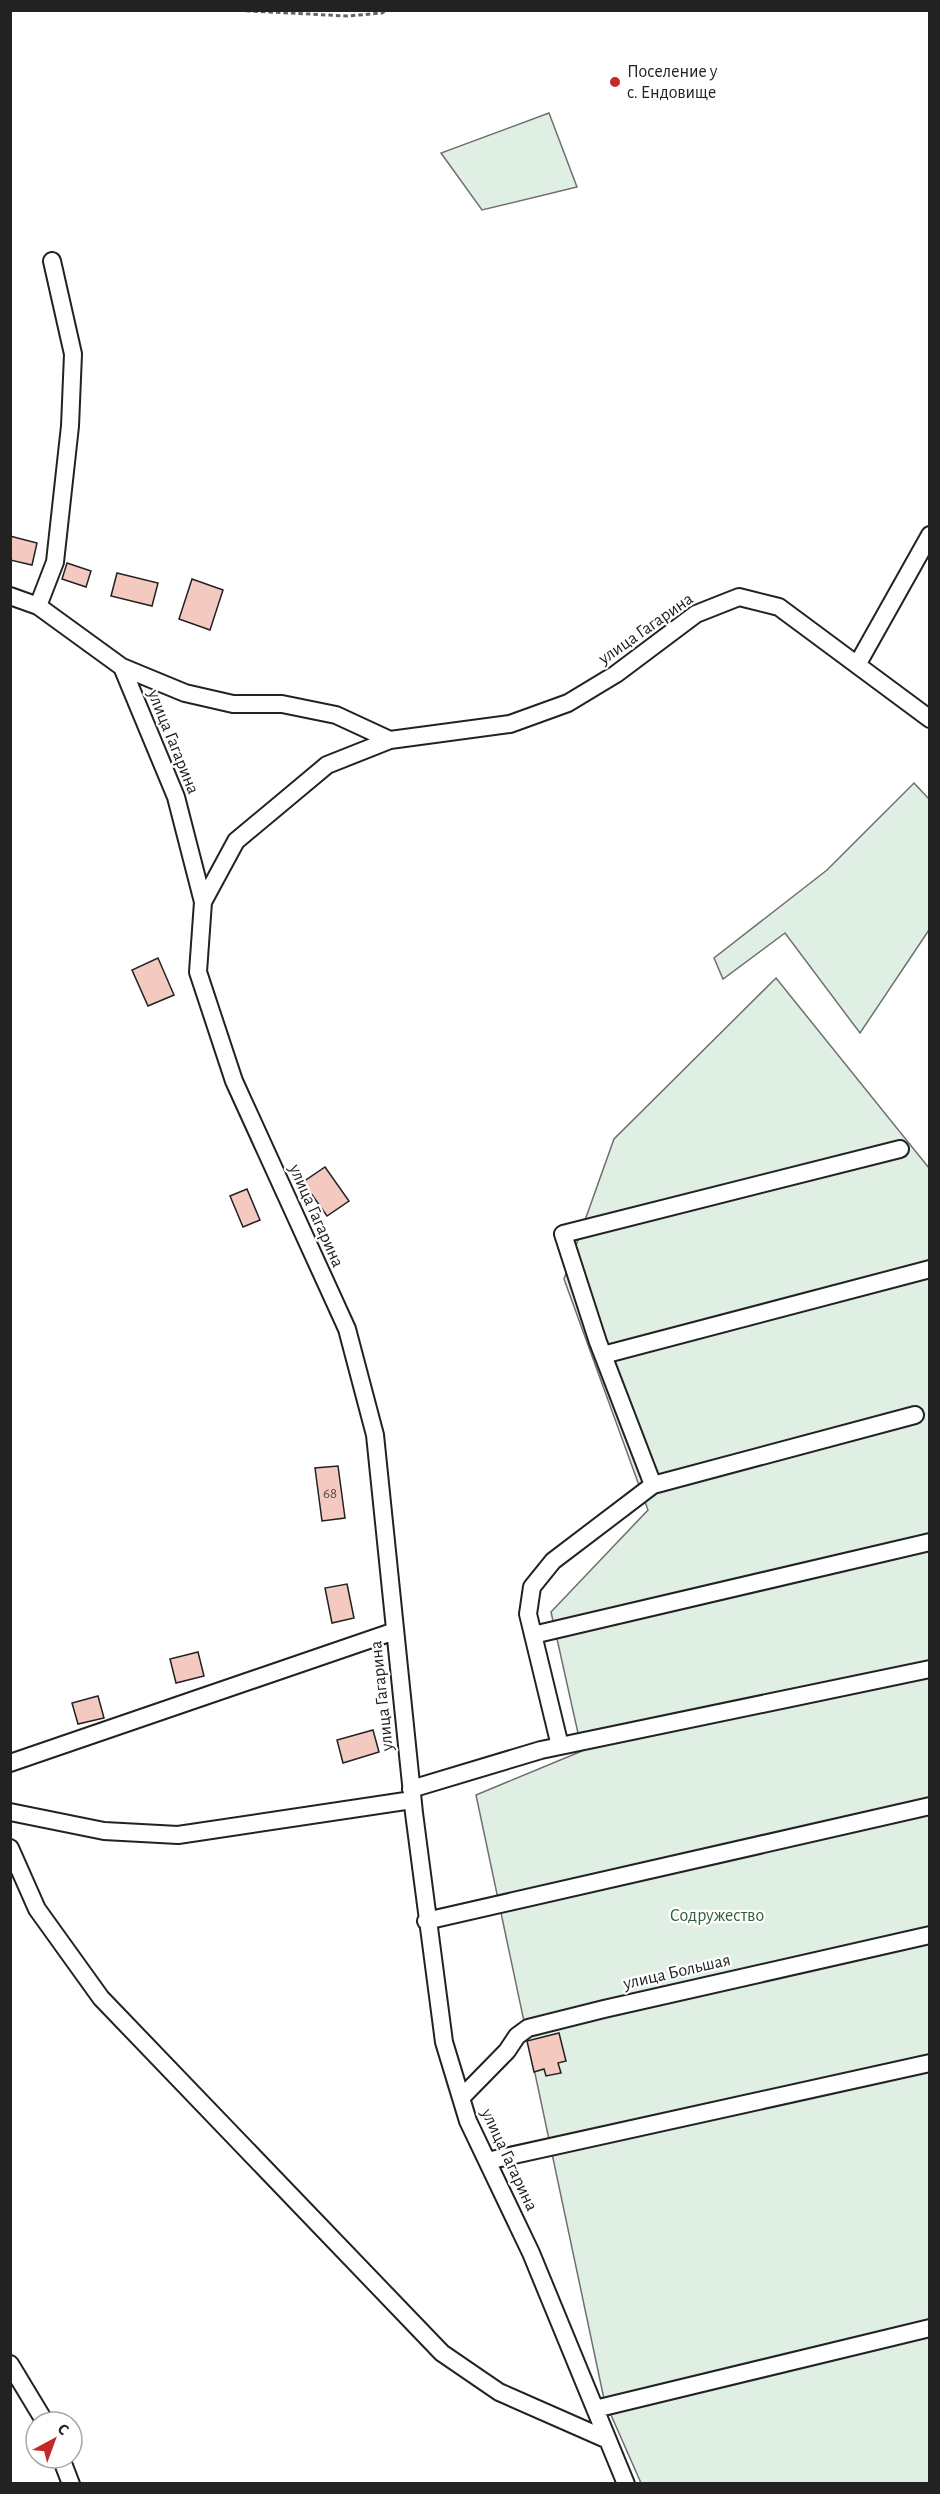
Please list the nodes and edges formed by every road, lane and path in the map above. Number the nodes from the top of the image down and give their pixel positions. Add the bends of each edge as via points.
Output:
1 (231, 10) edge
2 (386, 10) edge
3 (52, 261) dead end
4 (930, 535) edge
5 (10, 596) edge
6 (38, 606) junction
7 (857, 665) junction
8 (122, 667) junction
9 (930, 719) edge
10 (390, 740) junction
11 (202, 902) junction
12 (900, 1149) dead end
13 (930, 1269) edge
14 (603, 1354) junction
15 (915, 1415) dead end
16 (653, 1485) junction
17 (930, 1542) edge
18 (395, 1632) junction
19 (533, 1635) junction
20 (930, 1668) edge
21 (560, 1746) junction
22 (10, 1763) edge
23 (412, 1795) junction
24 (930, 1806) edge
25 (10, 1812) edge
26 (10, 1848) edge
27 (426, 1921) junction
28 (930, 1935) edge
29 (930, 2062) edge
30 (461, 2098) junction
31 (487, 2161) junction
32 (930, 2328) edge
33 (10, 2364) edge
34 (595, 2409) junction
35 (38, 2410) edge
36 (608, 2440) junction
37 (626, 2484) edge

1 - 2 path via 347,15
3 - 6 street via 73,366 55,562
4 - 7 street
5 - 6 street, улица Гагарина
6 - 8 street, улица Гагарина
7 - 9 street, улица Гагарина
7 - 10 street, улица Гагарина via 779,607 739,597 696,614 616,674 568,703 510,724
8 - 10 street, улица Гагарина via 185,693 233,704 282,704 336,715
8 - 11 street, улица Гагарина via 176,797
10 - 11 street, улица Гагарина via 327,765 236,841
11 - 18 street, улица Гагарина via 198,972 234,1081 347,1329 375,1435
12 - 14 street via 562,1234
13 - 14 street
14 - 16 street
15 - 16 street
16 - 19 street via 553,1561 532,1587 528,1614
17 - 19 street
18 - 22 street
18 - 23 street, улица Гагарина
19 - 21 street
20 - 21 street
21 - 23 street
23 - 25 street via 178,1834 104,1831
23 - 27 street, улица Гагарина
24 - 27 street
26 - 36 street via 37,1909 101,1998 442,2353 499,2392
27 - 30 street, улица Гагарина via 444,2042
28 - 30 street, улица Большая via 528,2028
29 - 31 street
30 - 31 street, улица Гагарина
31 - 34 street, улица Гагарина via 531,2253
32 - 34 street
33 - 35 street
34 - 36 street, улица Гагарина
36 - 37 street, улица Гагарина

